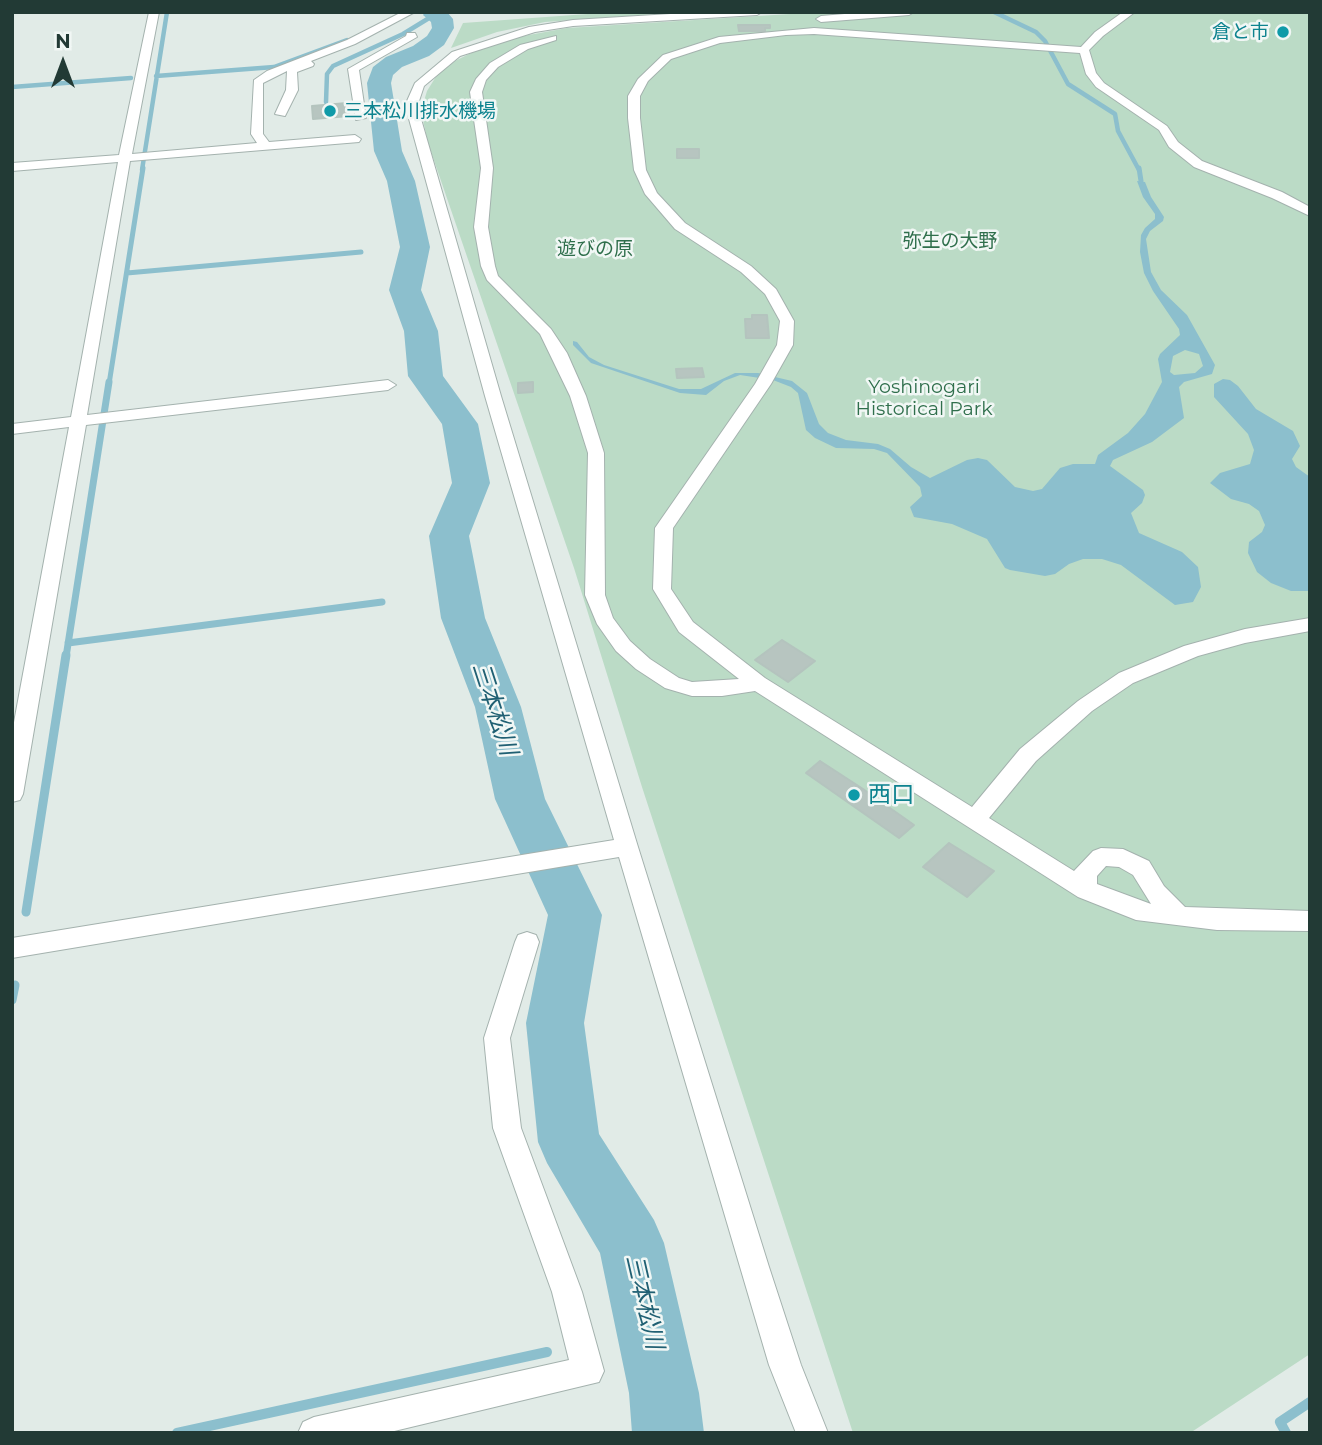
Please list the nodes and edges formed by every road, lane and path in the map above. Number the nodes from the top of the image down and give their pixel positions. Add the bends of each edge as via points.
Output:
1 (154, 12) edge
2 (410, 12) edge
3 (417, 12) edge
4 (757, 12) edge
5 (909, 12) edge
6 (1130, 12) edge
7 (595, 17) edge
8 (388, 31) junction
9 (1084, 50) junction
10 (281, 114) dead end
11 (360, 118) dead end
12 (355, 139) dead end
13 (265, 146) junction
14 (130, 157) junction
15 (12, 167) edge
16 (1310, 212) edge
17 (388, 385) dead end
18 (96, 420) junction
19 (12, 429) edge
20 (1310, 624) edge
21 (758, 683) junction
22 (12, 794) edge
23 (975, 819) junction
24 (626, 847) junction
25 (1086, 890) junction
26 (1178, 916) junction
27 (1310, 921) edge
28 (527, 942) dead end
29 (12, 948) edge
30 (314, 1433) edge
31 (811, 1433) edge

1 - 14 street
2 - 13 street via 258,82 257,134
3 - 8 street
4 - 7 street
5 - 21 street via 631,26 570,34 508,55 481,79 476,92 488,168 481,227 488,266 492,277 546,332 559,353 596,453 595,595 604,619 623,646 673,683 692,689 722,689
6 - 9 street
7 - 24 street via 533,29 456,54 419,85 413,101 489,383
8 - 10 street via 292,71 292,90
8 - 11 street via 412,37 353,69
9 - 16 street via 1091,74 1100,85 1163,128 1192,160
9 - 21 street via 786,32 719,40 667,57 643,79 634,96 640,170 651,194 680,226 746,269 771,292 787,321 785,345 763,384 664,528 662,589 686,627
12 - 13 street
13 - 14 street
14 - 15 street
14 - 18 street
17 - 18 street
18 - 19 street
18 - 22 street
20 - 23 street via 1191,651 1126,678 1028,755
21 - 23 street
23 - 25 street
24 - 29 street via 507,858
24 - 31 street via 754,1267
25 - 26 street via 1144,913
25 - 26 street via 1085,873 1101,857 1123,858 1141,868
26 - 27 street
28 - 30 street via 497,1038 507,1128 567,1292 588,1371

